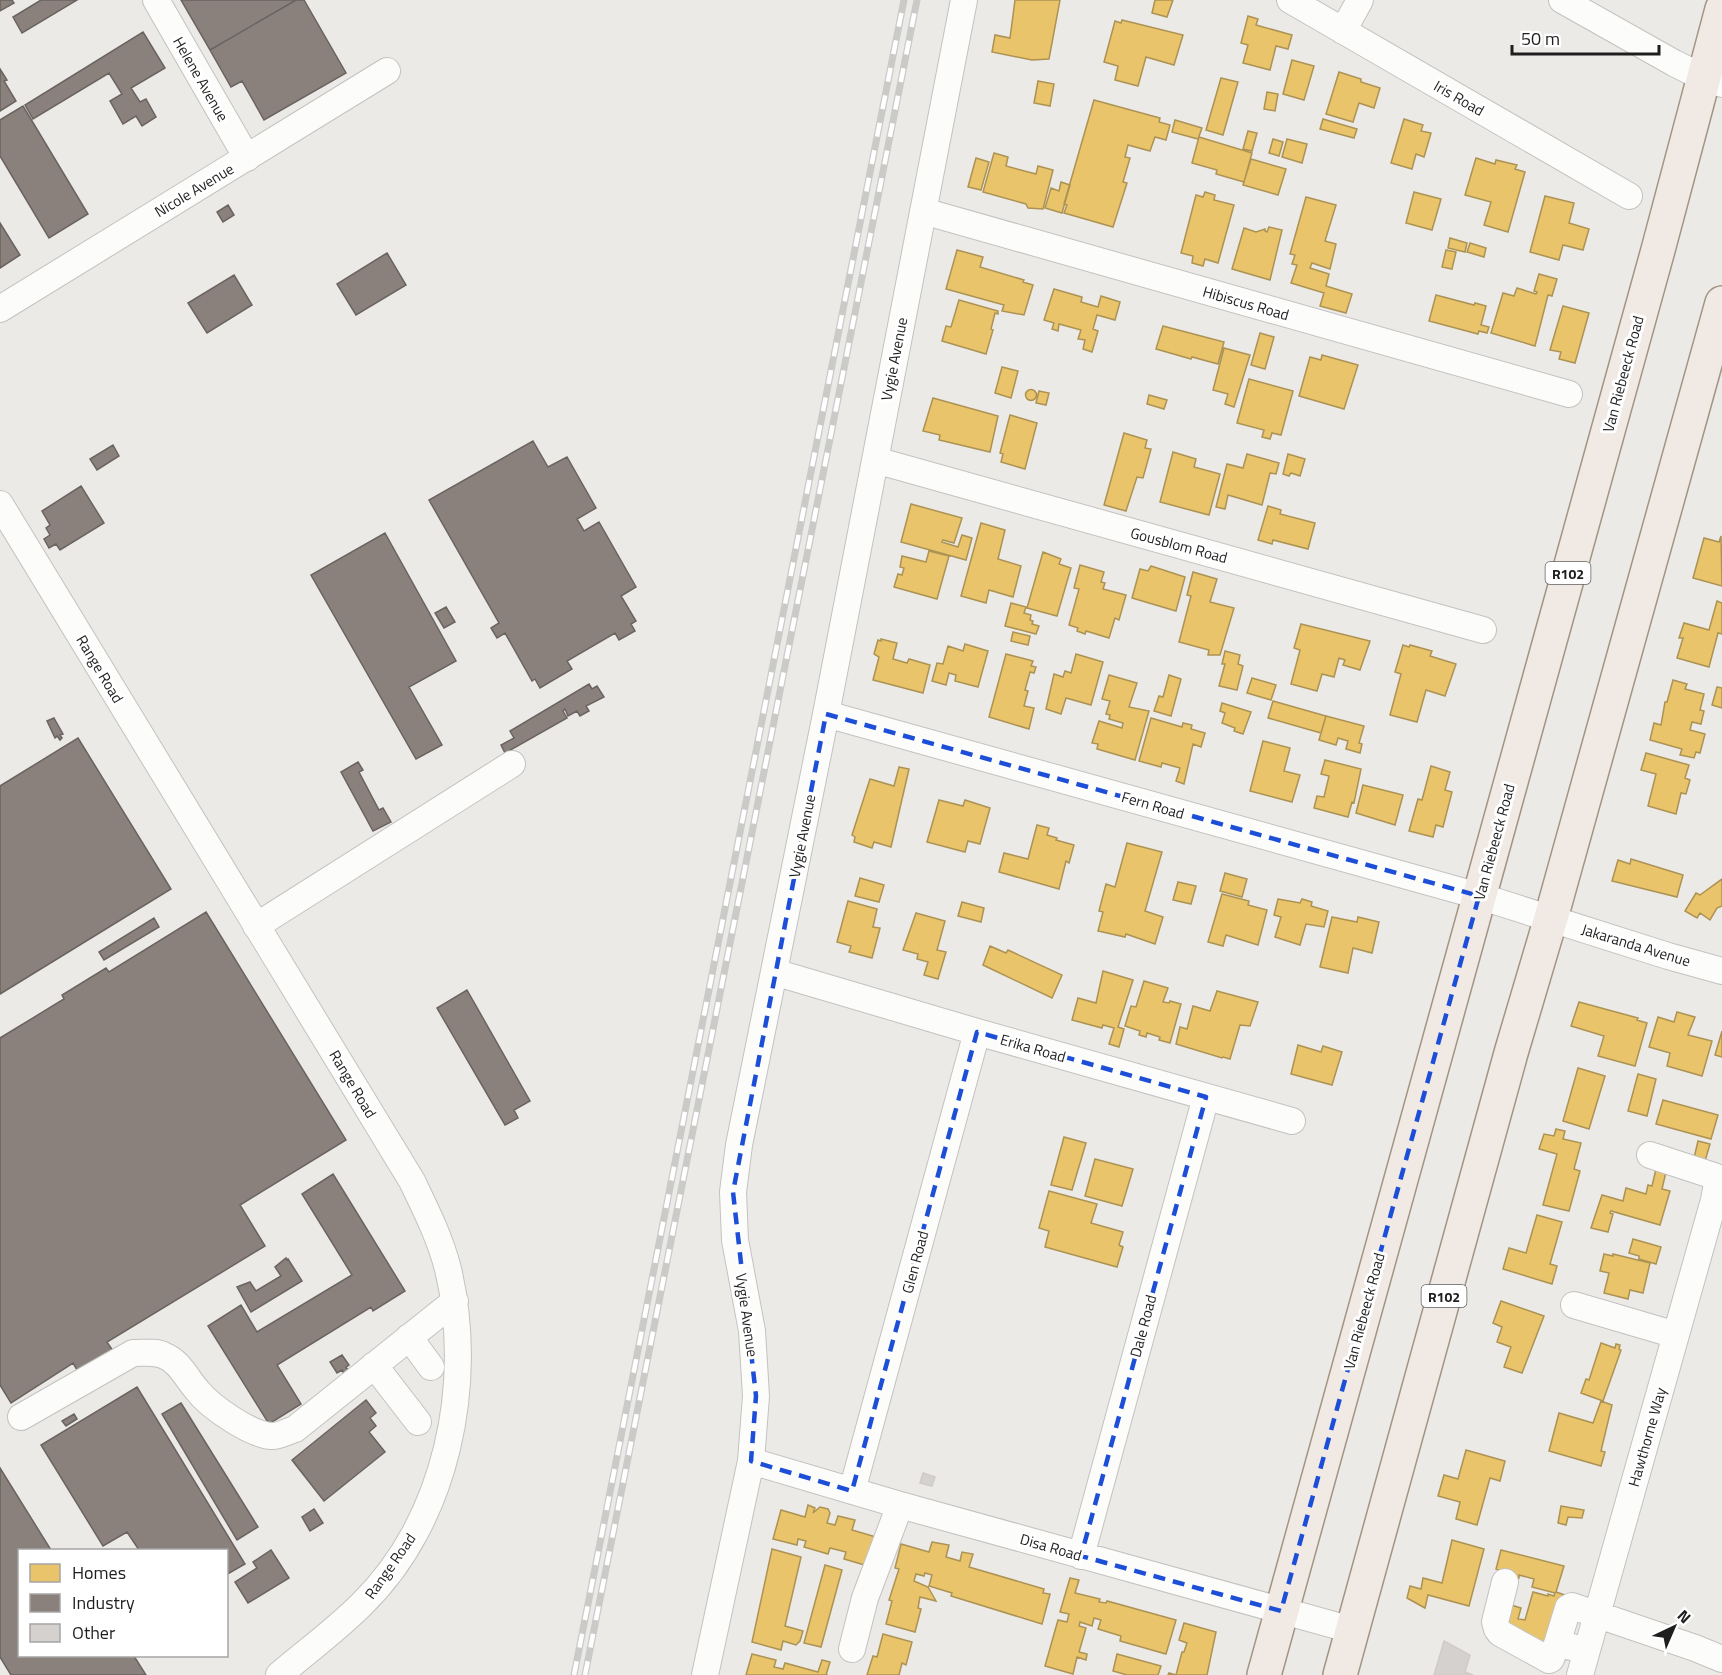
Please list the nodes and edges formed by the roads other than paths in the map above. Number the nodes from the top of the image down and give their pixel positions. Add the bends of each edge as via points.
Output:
1 (156, 0) edge
2 (964, 0) edge
3 (1290, 0) edge
4 (1360, 0) edge
5 (1562, 0) edge
6 (1722, 9) edge
7 (1343, 31) junction
8 (387, 70) dead end
9 (1713, 81) edge
10 (246, 158) junction
11 (1629, 196) dead end
12 (922, 211) junction
13 (1722, 303) edge
14 (0, 309) edge
15 (1569, 394) dead end
16 (875, 460) junction
17 (0, 504) edge
18 (1483, 630) dead end
19 (826, 714) junction
20 (512, 765) dead end
21 (1479, 896) junction
22 (1551, 918) junction
23 (256, 926) junction
24 (1722, 971) edge
25 (774, 972) junction
26 (977, 1032) junction
27 (1206, 1097) junction
28 (1292, 1121) dead end
29 (1650, 1155) dead end
30 (1718, 1201) edge
31 (455, 1300) junction
32 (1574, 1305) dead end
33 (1676, 1335) junction
34 (409, 1337) junction
35 (374, 1365) junction
36 (430, 1367) dead end
37 (21, 1417) dead end
38 (418, 1422) dead end
39 (751, 1461) junction
40 (852, 1491) junction
41 (900, 1505) junction
42 (1081, 1556) junction
43 (1506, 1582) dead end
44 (1281, 1611) junction
45 (1598, 1615) junction
46 (1352, 1630) junction
47 (1557, 1644) junction
48 (852, 1649) dead end
49 (1587, 1650) junction
50 (1722, 1659) edge
51 (279, 1675) edge
52 (705, 1675) edge
53 (1264, 1675) edge
54 (1340, 1675) edge
55 (1580, 1675) edge

1 - 10 street, Helene Avenue
2 - 12 street, Vygie Avenue
3 - 7 street, Iris Road
4 - 7 street
5 - 9 street
6 - 9 main road, Van Riebeeck Road / R102
7 - 11 street, Iris Road
8 - 10 street, Nicole Avenue
9 - 21 main road, Van Riebeeck Road / R102
10 - 14 street, Nicole Avenue
12 - 15 street, Hibiscus Road
12 - 16 street, Vygie Avenue
13 - 22 main road, R102
16 - 18 street, Gousblom Road
16 - 19 street, Vygie Avenue
17 - 23 street, Range Road
19 - 21 street, Fern Road
19 - 25 street, Vygie Avenue
20 - 23 street
21 - 22 street, Fern Road
21 - 44 main road, Van Riebeeck Road / R102
22 - 24 street, Jakaranda Avenue
22 - 46 main road, R102
23 - 31 street, Range Road via 412,1181 438,1236
25 - 26 street, Erika Road
25 - 39 street, Vygie Avenue via 733,1192 735,1240 752,1331 756,1396
26 - 27 street, Erika Road
26 - 40 street, Glen Road
27 - 28 street, Erika Road
27 - 42 street, Dale Road
29 - 30 street via 1717,1177
30 - 33 street, Hawthorne Way
31 - 34 street
31 - 51 street, Range Road via 457,1394 446,1455 426,1509 398,1559 362,1604
32 - 33 street
33 - 45 street, Hawthorne Way
34 - 35 street
34 - 36 street
35 - 37 street via 295,1429 272,1436 230,1418 198,1393 174,1361 153,1353 133,1353
35 - 38 street
39 - 40 street, Disa Road
39 - 52 street, Vygie Avenue
40 - 41 street, Disa Road
41 - 42 street, Disa Road
41 - 48 street via 865,1598
42 - 44 street, Disa Road
43 - 47 street via 1496,1622 1500,1633 1549,1660
44 - 46 street, Disa Road
44 - 53 main road, Van Riebeeck Road / R102
45 - 47 street via 1569,1607
45 - 49 street, Hawthorne Way
45 - 50 street
46 - 54 main road, R102
47 - 49 street
49 - 55 street, Hawthorne Way

